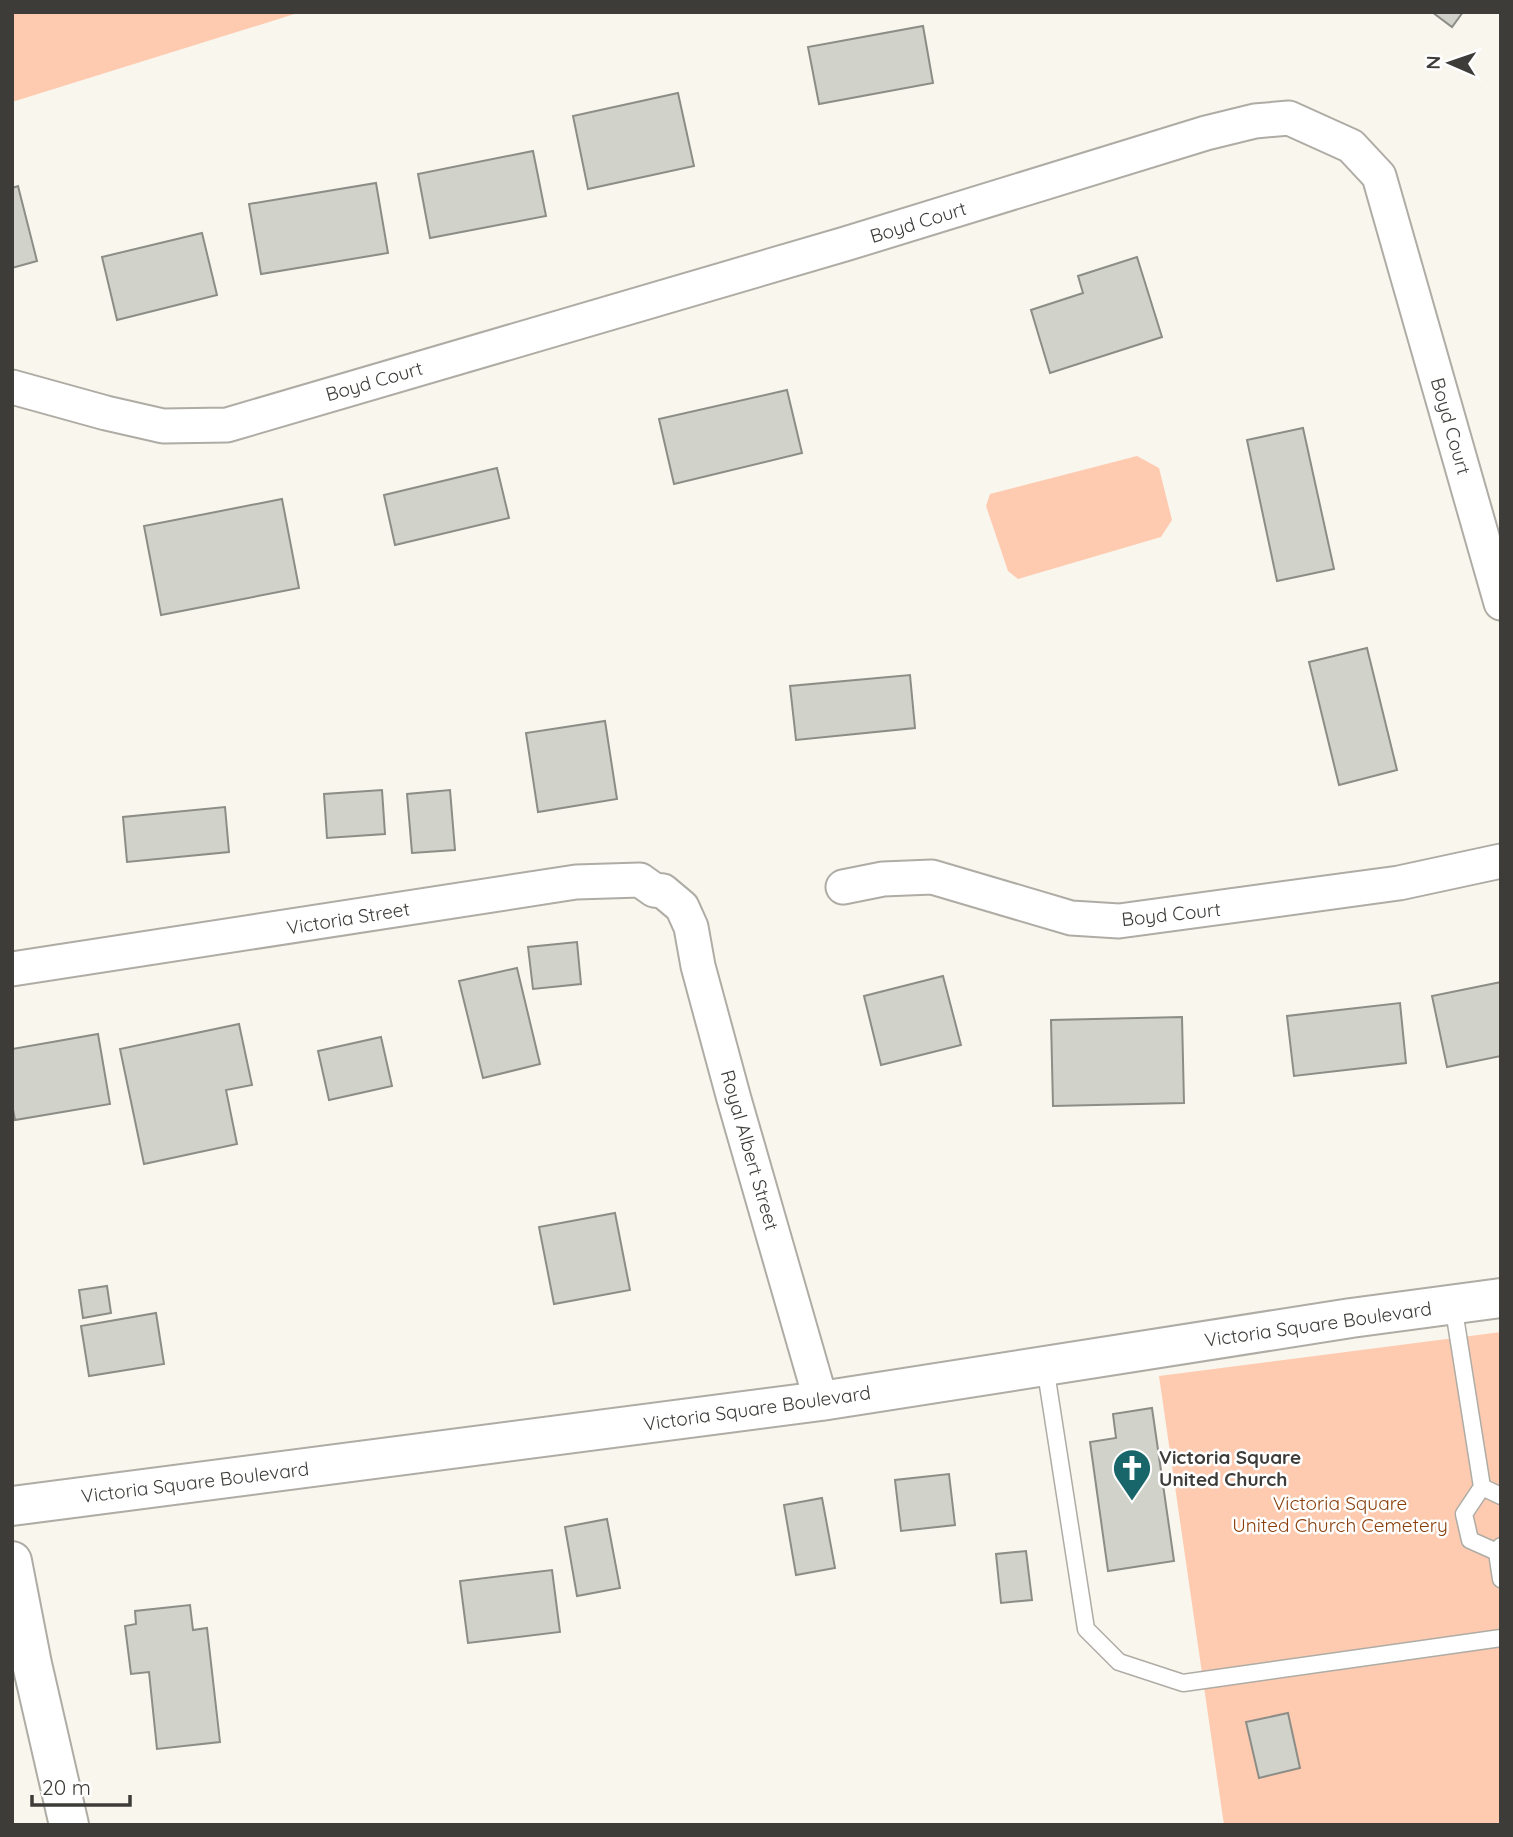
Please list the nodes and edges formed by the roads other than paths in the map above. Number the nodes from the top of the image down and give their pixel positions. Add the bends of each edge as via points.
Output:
1 (12, 387) edge
2 (1501, 603) edge
3 (1501, 861) edge
4 (844, 887) dead end
5 (677, 902) joint
6 (12, 968) edge
7 (1501, 1298) edge
8 (1453, 1304) junction
9 (1045, 1366) junction
10 (821, 1401) junction
11 (1482, 1487) junction
12 (1501, 1496) edge
13 (12, 1506) edge
14 (1499, 1549) edge
15 (12, 1561) edge
16 (1501, 1580) edge
17 (1501, 1638) edge
18 (69, 1825) edge

1 - 2 street, Boyd Court via 163,426 227,425 1206,133 1289,118 1351,146 1379,176
3 - 4 street, Boyd Court via 1399,883 1119,921 1071,918 932,877 883,879
5 - 6 street, Victoria Street via 639,880 576,881
5 - 10 street, Royal Albert Street via 691,927 727,1073
7 - 8 street, Victoria Square Boulevard
8 - 9 street, Victoria Square Boulevard
8 - 11 lane
9 - 10 street, Victoria Square Boulevard
9 - 17 lane via 1086,1629 1119,1662 1183,1683
10 - 13 street, Victoria Square Boulevard
11 - 12 lane
11 - 14 lane via 1464,1514 1470,1540
14 - 16 lane
15 - 18 street

